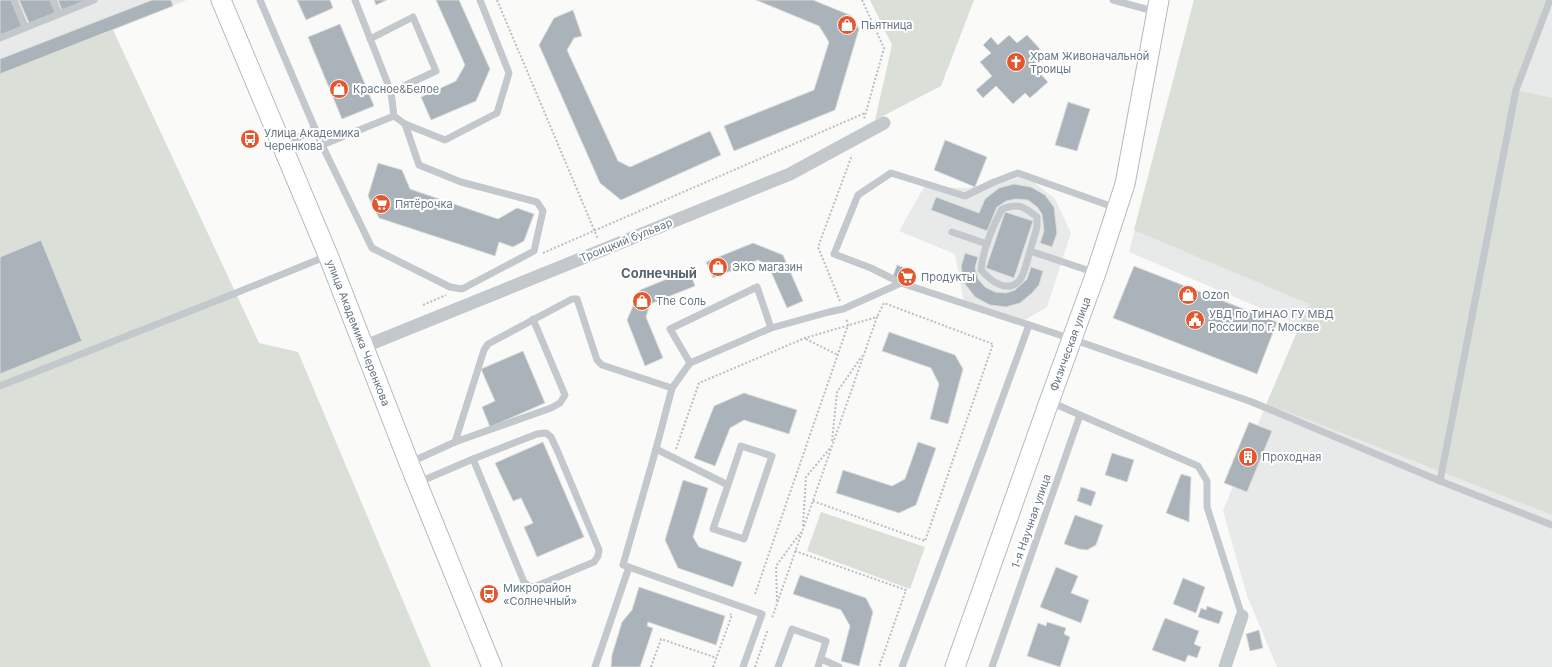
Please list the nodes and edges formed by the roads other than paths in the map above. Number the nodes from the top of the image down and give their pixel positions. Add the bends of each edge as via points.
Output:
1 (14, 0) edge
2 (53, 0) edge
3 (92, 0) edge
4 (221, 0) edge
5 (260, 0) edge
6 (355, 0) edge
7 (480, 0) edge
8 (1113, 0) edge
9 (1550, 0) edge
10 (1158, 6) edge
11 (59, 14) junction
12 (26, 27) junction
13 (0, 38) edge
14 (370, 39) junction
15 (391, 92) junction
16 (394, 116) junction
17 (884, 123) dead end
18 (405, 124) junction
19 (315, 129) junction
20 (282, 145) junction
21 (322, 145) junction
22 (1116, 208) junction
23 (952, 232) dead end
24 (986, 244) junction
25 (1030, 251) junction
26 (328, 255) junction
27 (1096, 273) junction
28 (901, 283) junction
29 (533, 320) junction
30 (1029, 325) junction
31 (771, 328) junction
32 (1072, 339) junction
33 (363, 347) junction
34 (690, 363) junction
35 (0, 386) edge
36 (672, 388) junction
37 (1049, 402) junction
38 (1080, 415) junction
39 (455, 442) junction
40 (656, 449) junction
41 (473, 459) junction
42 (409, 463) junction
43 (1440, 481) junction
44 (417, 483) junction
45 (728, 485) junction
46 (1552, 525) edge
47 (629, 567) junction
48 (1242, 616) joint
49 (821, 659) junction
50 (492, 667) edge
51 (595, 667) edge
52 (744, 667) edge
53 (778, 667) edge
54 (818, 667) edge
55 (839, 667) edge
56 (902, 667) edge
57 (955, 667) edge
58 (992, 667) edge
59 (1225, 667) edge

1 - 12 lane
2 - 11 lane
3 - 11 lane
4 - 20 street, улица Академика Черенкова
5 - 19 lane
6 - 14 lane
7 - 18 lane via 508,73 497,114 445,140
8 - 10 lane
9 - 43 lane via 1516,90
10 - 22 street, Физическая улица via 1125,184
11 - 12 lane
12 - 13 lane
14 - 15 lane
14 - 15 lane via 413,17 436,71
15 - 16 lane
16 - 18 lane
16 - 21 lane
17 - 33 street, Троицкий бульвар via 790,174
18 - 21 lane via 419,165 461,182 537,202 543,211 534,251 462,289 450,287 372,248
19 - 20 lane
19 - 21 lane
20 - 26 street, улица Академика Черенкова
22 - 27 street, Физическая улица
22 - 28 lane via 1018,172 965,196 891,173 858,195 834,254 872,268
23 - 24 lane
24 - 25 lane via 982,270 989,279 999,285 1010,285 1019,281
24 - 25 lane via 1002,209 1013,205 1024,207 1037,217 1037,227
25 - 27 lane
26 - 33 street, улица Академика Черенкова
26 - 35 lane
27 - 32 street, Физическая улица
28 - 30 lane
28 - 31 lane via 843,309
29 - 36 lane via 572,299 577,299 597,360 602,365
29 - 39 lane via 488,344 484,350
29 - 39 lane via 565,395 560,403
30 - 32 lane
30 - 56 lane
31 - 34 lane
31 - 34 lane via 757,287 670,329
32 - 37 street, Физическая улица
32 - 43 lane via 1252,402
33 - 42 street, улица Академика Черенкова
34 - 36 lane
36 - 40 lane
37 - 38 lane
37 - 57 street, Физическая улица
38 - 48 lane via 1198,466 1207,482 1207,507
38 - 58 lane, 1-я Научная улица
39 - 42 lane
40 - 45 lane
40 - 47 lane via 623,565
41 - 41 lane via 538,434 546,433 551,437 599,550 594,562 534,587 524,582
41 - 44 lane
42 - 44 street, улица Академика Черенкова
43 - 46 lane
44 - 50 street, улица Академика Черенкова
45 - 45 lane via 741,446 772,456 744,540 713,529
47 - 51 lane
47 - 52 lane via 762,614
48 - 59 street
49 - 53 lane via 826,641 792,629
49 - 54 lane
49 - 55 lane

